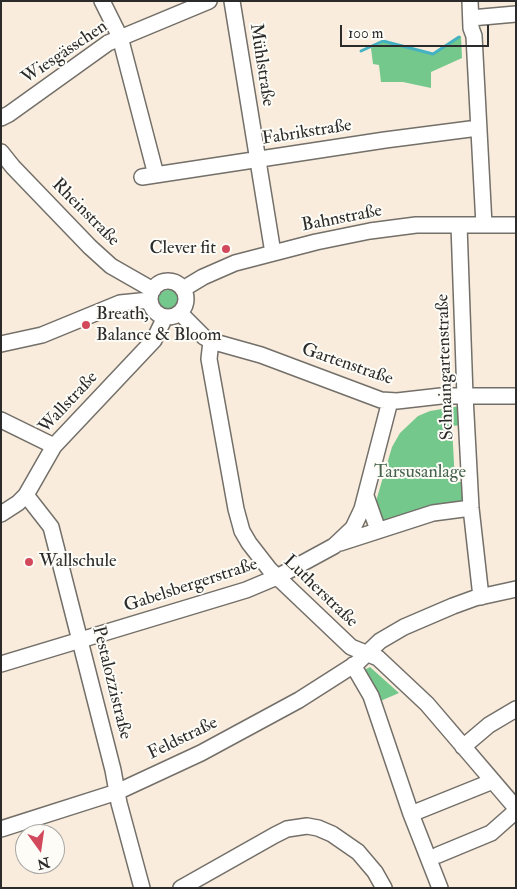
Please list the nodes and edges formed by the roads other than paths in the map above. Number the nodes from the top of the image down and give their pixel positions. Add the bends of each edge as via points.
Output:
1 (102, 1) edge
2 (209, 1) edge
3 (232, 1) edge
4 (470, 1) edge
5 (516, 14) edge
6 (471, 18) junction
7 (120, 37) junction
8 (1, 118) edge
9 (478, 128) junction
10 (1, 152) edge
11 (258, 160) junction
12 (460, 224) junction
13 (484, 225) junction
14 (516, 225) edge
15 (273, 252) junction
16 (183, 289) junction
17 (151, 295) junction
18 (180, 313) junction
19 (165, 317) junction
20 (212, 341) junction
21 (1, 344) edge
22 (465, 396) junction
23 (516, 396) edge
24 (390, 401) junction
25 (1, 420) edge
26 (54, 446) junction
27 (26, 495) junction
28 (366, 496) junction
29 (471, 508) junction
30 (1, 514) edge
31 (378, 530) junction
32 (334, 546) junction
33 (277, 577) junction
34 (516, 590) edge
35 (481, 597) junction
36 (81, 641) junction
37 (366, 653) junction
38 (1, 664) edge
39 (353, 666) junction
40 (516, 709) edge
41 (463, 747) junction
42 (493, 781) junction
43 (117, 792) junction
44 (516, 808) edge
45 (516, 812) edge
46 (411, 814) junction
47 (1, 829) edge
48 (438, 855) dead end
49 (142, 888) edge
50 (181, 888) edge
51 (384, 888) edge
52 (440, 888) edge

1 - 7 street
2 - 7 street, Wiesgässchen
3 - 11 street, Mühlstraße
4 - 6 street
5 - 6 street
6 - 9 street
7 - 8 street, Wiesgässchen
7 - 11 street, Fabrikstraße via 149,176
9 - 11 street, Fabrikstraße
9 - 13 street
10 - 17 street, Rheinstraße via 97,253
11 - 15 street, Mühlstraße
12 - 13 street, Bahnstraße
12 - 15 street, Bahnstraße via 370,231
12 - 22 street, Schnaingartenstraße
13 - 14 street, Bahnstraße
15 - 16 street, Bahnstraße via 235,263
16 - 17 street via 168,281 157,285
16 - 18 street via 186,304
17 - 19 street via 154,311
17 - 21 street via 120,303 42,335
18 - 19 street
18 - 20 street, Gartenstraße
19 - 26 street, Wallstraße via 154,340
20 - 24 street, Gartenstraße
20 - 33 street, Lutherstraße via 209,359 239,522 257,555
22 - 23 street, Gartenstraße
22 - 24 street, Gartenstraße
22 - 29 street, Schnaingartenstraße
24 - 28 street
25 - 26 street
26 - 27 street, Wallstraße
27 - 30 street, Wallstraße
27 - 36 street, Pestalozzistraße via 51,527
28 - 31 street
28 - 32 street via 353,528
29 - 31 street via 433,513
29 - 35 street, Schnaingartenstraße
31 - 32 street
32 - 33 street, Gabelsbergerstraße
33 - 36 street, Gabelsbergerstraße via 246,590
33 - 37 street, Lutherstraße via 351,647
34 - 35 street, Feldstraße
35 - 37 street, Feldstraße via 404,627
36 - 38 street, Gabelsbergerstraße
36 - 43 street, Pestalozzistraße
37 - 39 street, Feldstraße
37 - 41 street, Lutherstraße via 378,658 414,692
39 - 43 street, Feldstraße via 283,709 201,753
39 - 46 street via 370,696
40 - 41 street via 489,725
41 - 42 street, Lutherstraße
42 - 44 street, Lutherstraße
42 - 46 street
43 - 47 street, Feldstraße
43 - 49 street, Pestalozzistraße
45 - 48 street via 491,832
46 - 52 street
50 - 51 street via 287,829 307,826 332,834 358,852

